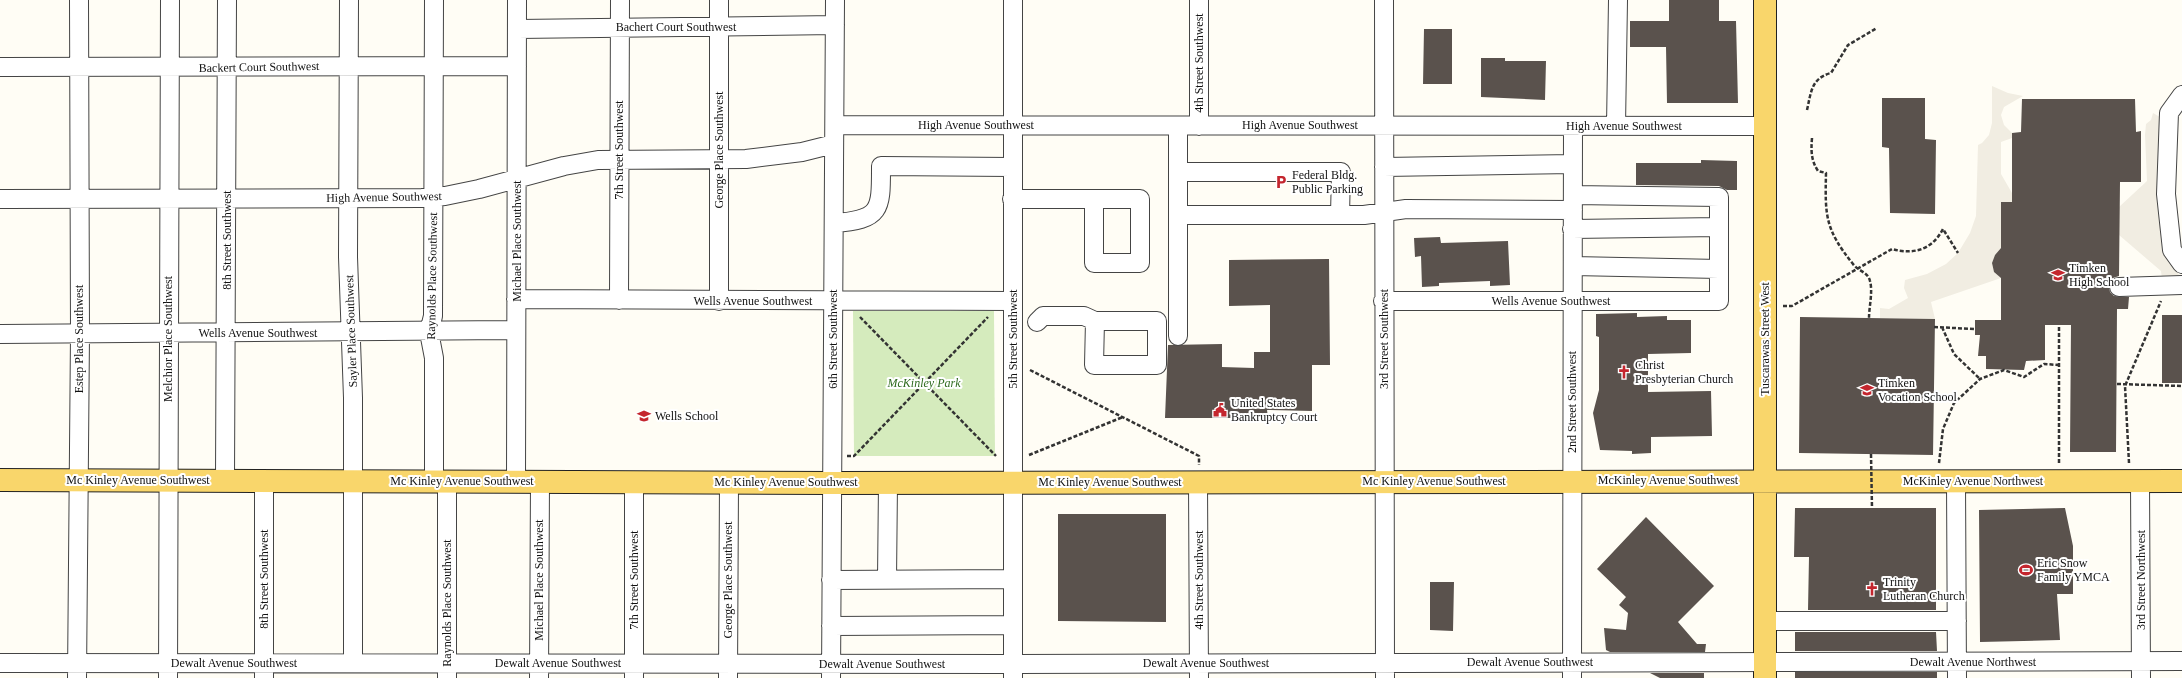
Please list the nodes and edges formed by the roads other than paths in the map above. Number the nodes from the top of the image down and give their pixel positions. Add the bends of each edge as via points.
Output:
1 (79, 0) edge
2 (170, 0) edge
3 (227, 0) edge
4 (349, 0) edge
5 (434, 0) edge
6 (517, 0) edge
7 (620, 0) edge
8 (719, 0) edge
9 (835, 0) edge
10 (1013, 0) edge
11 (1200, 0) edge
12 (1384, 0) edge
13 (1618, 0) edge
14 (1765, 0) edge
15 (835, 25) junction
16 (620, 27) junction
17 (718, 27) junction
18 (518, 29) junction
19 (348, 66) junction
20 (518, 66) junction
21 (0, 67) edge
22 (434, 67) junction
23 (80, 68) junction
24 (170, 68) junction
25 (226, 68) junction
26 (2182, 96) edge
27 (834, 125) junction
28 (1384, 125) junction
29 (1012, 126) junction
30 (1178, 126) junction
31 (1199, 126) junction
32 (1573, 126) junction
33 (1616, 126) junction
34 (1765, 126) junction
35 (834, 144) junction
36 (719, 159) junction
37 (619, 160) junction
38 (1573, 164) junction
39 (1012, 166) junction
40 (1384, 167) junction
41 (1178, 172) junction
42 (517, 178) junction
43 (434, 197) junction
44 (227, 198) junction
45 (348, 198) junction
46 (0, 199) edge
47 (79, 199) junction
48 (169, 199) junction
49 (1012, 199) junction
50 (1094, 199) dead end
51 (1573, 202) junction
52 (1384, 212) junction
53 (1178, 215) junction
54 (1340, 215) junction
55 (834, 223) junction
56 (1719, 227) junction
57 (1572, 229) junction
58 (2182, 264) edge
59 (1573, 266) junction
60 (1719, 269) junction
61 (2174, 285) edge
62 (2119, 287) dead end
63 (516, 299) junction
64 (619, 300) junction
65 (719, 301) junction
66 (833, 301) junction
67 (1005, 301) junction
68 (1383, 301) junction
69 (1572, 301) junction
70 (1095, 321) dead end
71 (1013, 322) junction
72 (516, 330) junction
73 (350, 332) junction
74 (429, 332) junction
75 (168, 333) junction
76 (227, 333) junction
77 (0, 334) edge
78 (80, 334) junction
79 (1178, 336) dead end
80 (0, 480) edge
81 (79, 480) junction
82 (169, 480) junction
83 (225, 480) junction
84 (264, 480) junction
85 (353, 480) junction
86 (1572, 480) junction
87 (1765, 480) junction
88 (441, 481) junction
89 (516, 481) junction
90 (540, 481) junction
91 (1384, 481) junction
92 (1946, 481) junction
93 (2135, 481) junction
94 (2182, 481) edge
95 (634, 482) junction
96 (729, 482) junction
97 (1013, 482) junction
98 (1198, 482) junction
99 (832, 483) junction
100 (888, 483) junction
101 (1013, 579) junction
102 (831, 580) junction
103 (888, 580) junction
104 (1765, 621) junction
105 (1957, 621) junction
106 (1013, 625) junction
107 (831, 626) junction
108 (2182, 661) edge
109 (0, 663) edge
110 (353, 663) junction
111 (2141, 669) edge
112 (77, 670) edge
113 (168, 670) edge
114 (264, 670) edge
115 (1199, 670) edge
116 (1385, 670) edge
117 (1572, 670) edge
118 (1765, 670) edge
119 (1957, 670) edge
120 (447, 671) edge
121 (539, 671) edge
122 (634, 671) edge
123 (728, 671) edge
124 (831, 671) edge
125 (1013, 671) edge

1 - 23 street, Estep Place Southwest
2 - 24 street, Melchior Place Southwest
3 - 25 street, 8th Street Southwest
4 - 19 street, Sayler Place Southwest
5 - 22 street, Raynolds Place Southwest
6 - 18 street, Michael Place Southwest
7 - 16 street, 7th Street Southwest
8 - 17 street, George Place Southwest
9 - 15 street, 6th Street Southwest
10 - 29 street, 5th Street Southwest
11 - 31 street, 4th Street Southwest
12 - 28 street, 3rd Street Southwest
13 - 33 street
14 - 34 main road, Tuscarawas Street West
15 - 17 street, Bachert Court Southwest
15 - 27 street, 6th Street Southwest
16 - 17 street, Bachert Court Southwest
16 - 18 street, Bachert Court Southwest
16 - 37 street, 7th Street Southwest
17 - 36 street, George Place Southwest
18 - 20 street, Michael Place Southwest
19 - 22 street, Backert Court Southwest
19 - 25 street, Backert Court Southwest
19 - 45 street, Sayler Place Southwest
20 - 22 street, Backert Court Southwest
20 - 42 street, Michael Place Southwest
21 - 23 street, Backert Court Southwest
22 - 43 street, Raynolds Place Southwest
23 - 24 street, Backert Court Southwest
23 - 47 street, Estep Place Southwest
24 - 25 street, Backert Court Southwest
24 - 48 street, Melchior Place Southwest
25 - 44 street, 8th Street Southwest
26 - 58 street via 2169,113 2166,194 2172,250
27 - 29 street, High Avenue Southwest
27 - 35 street, 6th Street Southwest
28 - 31 street, High Avenue Southwest
28 - 32 street, High Avenue Southwest
28 - 40 street, 3rd Street Southwest
29 - 30 street, High Avenue Southwest
29 - 39 street, 5th Street Southwest
30 - 31 street, High Avenue Southwest
30 - 41 street
32 - 33 street, High Avenue Southwest
32 - 38 street, 2nd Street Southwest
33 - 34 street, High Avenue Southwest
34 - 87 main road, Tuscarawas Street West
35 - 36 street, High Avenue Southwest via 766,157
35 - 55 street, 6th Street Southwest
36 - 37 street, High Avenue Southwest
36 - 65 street, George Place Southwest
37 - 42 street, High Avenue Southwest via 591,161
37 - 64 street, 7th Street Southwest
38 - 40 street
38 - 51 street, 2nd Street Southwest
39 - 49 street, 5th Street Southwest
39 - 55 street via 880,166 881,200 872,214 856,222
40 - 52 street, 3rd Street Southwest
41 - 53 street
41 - 54 street via 1341,172
42 - 43 street, High Avenue Southwest
42 - 63 street, Michael Place Southwest
43 - 45 street, High Avenue Southwest
43 - 74 street, Raynolds Place Southwest via 433,316
44 - 45 street, High Avenue Southwest
44 - 48 street, High Avenue Southwest
44 - 76 street, 8th Street Southwest
45 - 73 street, Sayler Place Southwest
46 - 47 street, High Avenue Southwest
47 - 48 street, High Avenue Southwest
47 - 78 street, Estep Place Southwest
48 - 75 street, Melchior Place Southwest
49 - 50 street
49 - 67 street, 5th Street Southwest
51 - 52 street
51 - 56 street via 1719,198
51 - 57 street, 2nd Street Southwest
52 - 54 street
52 - 68 street, 3rd Street Southwest
53 - 54 street
53 - 79 street
55 - 66 street, 6th Street Southwest
56 - 57 street
56 - 60 street
57 - 59 street, 2nd Street Southwest
59 - 60 street
59 - 69 street, 2nd Street Southwest
60 - 69 street, Wells Avenue Southwest via 1719,301
61 - 62 street
63 - 64 street, Wells Avenue Southwest
63 - 72 street, Michael Place Southwest
64 - 65 street, Wells Avenue Southwest
65 - 66 street, Wells Avenue Southwest
66 - 67 street, Wells Avenue Southwest
66 - 99 street, 6th Street Southwest
67 - 71 street, 5th Street Southwest
68 - 69 street, Wells Avenue Southwest
68 - 91 street, 3rd Street Southwest
69 - 86 street, 2nd Street Southwest
70 - 71 street via 1084,316 1043,316 1037,322
71 - 97 street, 5th Street Southwest
72 - 74 street, Wells Avenue Southwest
72 - 89 street, Michael Place Southwest
73 - 74 street, Wells Avenue Southwest
73 - 76 street, Wells Avenue Southwest
73 - 85 street, Sayler Place Southwest via 354,398
74 - 88 street, Raynolds Place Southwest via 434,358
75 - 76 street, Wells Avenue Southwest
75 - 78 street, Wells Avenue Southwest
75 - 82 street, Melchior Place Southwest
76 - 83 street, 8th Street Southwest
77 - 78 street, Wells Avenue Southwest
78 - 81 street, Estep Place Southwest
80 - 81 main road, Mc Kinley Avenue Southwest
81 - 82 main road, Mc Kinley Avenue Southwest
81 - 112 street, Estep Place Southwest
82 - 83 main road, Mc Kinley Avenue Southwest
82 - 113 street, Melchior Place Southwest
83 - 84 main road, Mc Kinley Avenue Southwest
84 - 85 main road, Mc Kinley Avenue Southwest
84 - 114 street, 8th Street Southwest
85 - 88 main road, Mc Kinley Avenue Southwest
85 - 110 street, Sayler Place Southwest
86 - 87 main road, McKinley Avenue Southwest
86 - 91 main road, Mc Kinley Avenue Southwest
86 - 117 street, 2nd Street Southwest
87 - 92 main road, McKinley Avenue Northwest
87 - 104 main road, Tuscarawas Street West
88 - 89 main road, Mc Kinley Avenue Southwest
88 - 120 street, Raynolds Place Southwest
89 - 90 main road, Mc Kinley Avenue Southwest
90 - 95 main road, Mc Kinley Avenue Southwest
90 - 121 street, Michael Place Southwest
91 - 98 main road, Mc Kinley Avenue Southwest
91 - 116 street, 3rd Street Southwest
92 - 93 main road, McKinley Avenue Northwest
92 - 105 street
93 - 94 main road, McKinley Avenue Northwest
93 - 111 street, 3rd Street Northwest
95 - 96 main road, Mc Kinley Avenue Southwest
95 - 122 street, 7th Street Southwest
96 - 99 main road, Mc Kinley Avenue Southwest
96 - 123 street, George Place Southwest
97 - 98 main road, Mc Kinley Avenue Southwest
97 - 100 main road, Mc Kinley Avenue Southwest
97 - 101 street, 5th Street Southwest
98 - 115 street, 4th Street Southwest
99 - 100 main road, Mc Kinley Avenue Southwest
99 - 102 street, 6th Street Southwest
100 - 103 street
101 - 103 street
101 - 106 street, 5th Street Southwest
102 - 103 street
102 - 107 street, 6th Street Southwest
104 - 105 street
104 - 118 main road, Tuscarawas Street West
105 - 119 street
106 - 107 street
106 - 125 street, 5th Street Southwest
107 - 124 street, 6th Street Southwest
108 - 111 street, Dewalt Avenue Northwest
109 - 112 street, Dewalt Avenue Southwest
110 - 114 street, Dewalt Avenue Southwest
110 - 120 street, Dewalt Avenue Southwest
111 - 119 street, Dewalt Avenue Northwest
112 - 113 street, Dewalt Avenue Southwest
113 - 114 street, Dewalt Avenue Southwest
115 - 116 street, Dewalt Avenue Southwest
115 - 125 street, Dewalt Avenue Southwest
116 - 117 street, Dewalt Avenue Southwest
117 - 118 street, Dewalt Avenue Southwest
118 - 119 street, Dewalt Avenue Northwest
120 - 121 street, Dewalt Avenue Southwest
121 - 122 street, Dewalt Avenue Southwest
122 - 123 street, Dewalt Avenue Southwest
123 - 124 street, Dewalt Avenue Southwest
124 - 125 street, Dewalt Avenue Southwest

